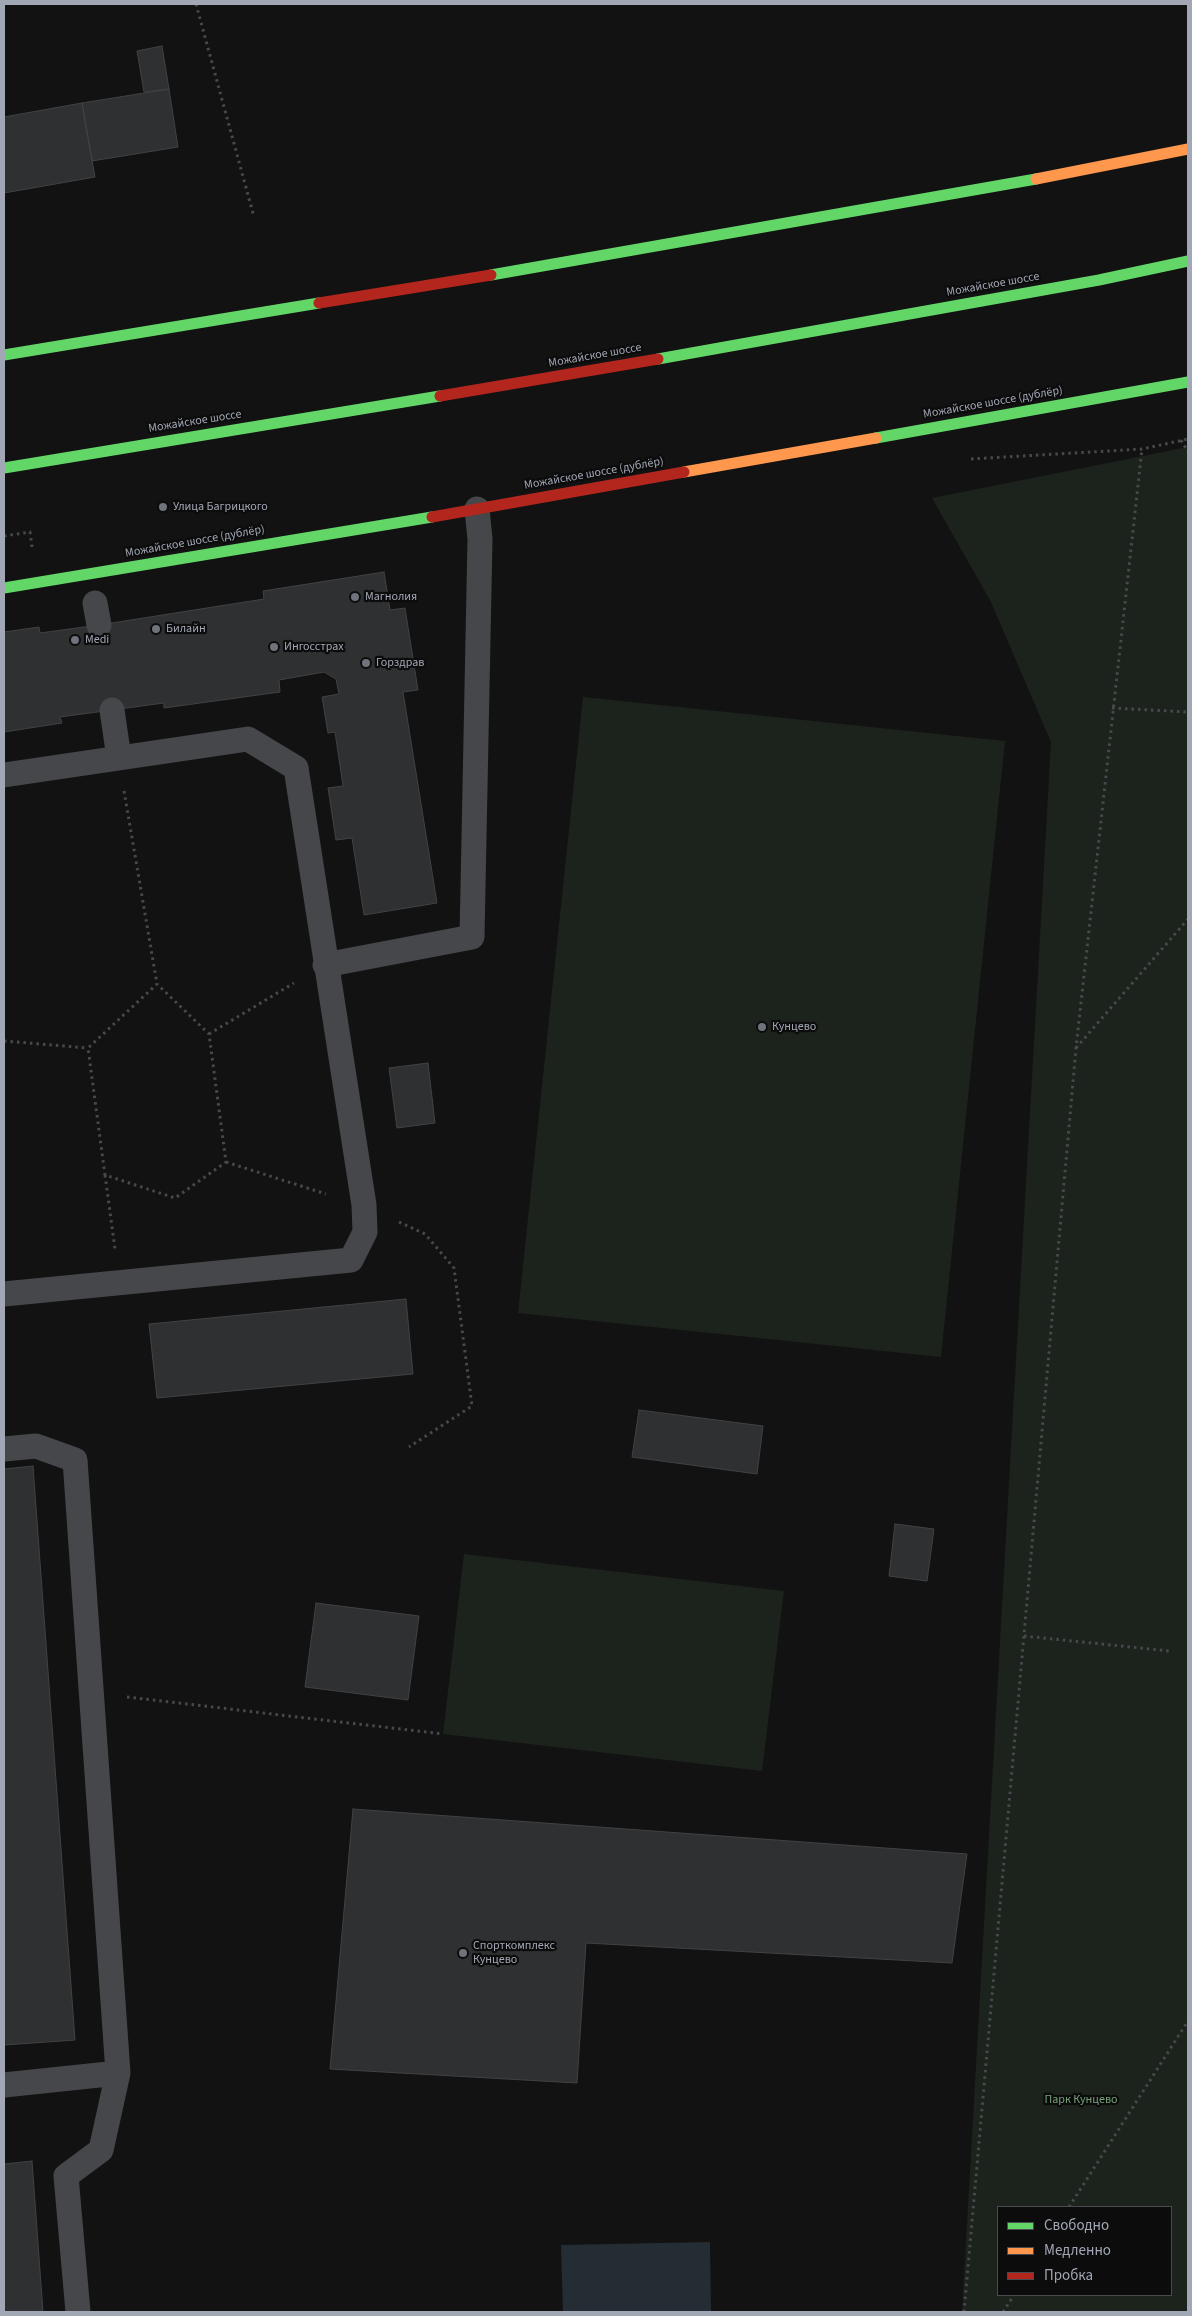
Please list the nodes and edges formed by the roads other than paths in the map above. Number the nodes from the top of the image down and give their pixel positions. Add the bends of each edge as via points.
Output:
1 (1188, 149) edge
2 (1188, 261) edge
3 (4, 356) edge
4 (1188, 382) edge
5 (4, 468) edge
6 (477, 509) junction
7 (4, 588) edge
8 (112, 710) dead end
9 (119, 758) junction
10 (4, 774) edge
11 (325, 965) junction
12 (4, 1294) edge
13 (4, 1449) edge
14 (118, 2073) junction
15 (4, 2085) edge
16 (78, 2312) edge

1 - 3 main road via 531,269
2 - 5 main road, Можайское шоссе via 1100,280 629,364
4 - 6 main road, Можайское шоссе (дублёр)
6 - 7 main road, Можайское шоссе (дублёр)
6 - 11 lane via 480,539 472,937
8 - 9 lane
9 - 10 lane
9 - 11 lane via 248,739 296,768
11 - 12 lane via 364,1205 365,1232 351,1260
13 - 14 lane via 36,1446 75,1460
14 - 15 lane
14 - 16 lane via 101,2150 66,2176

